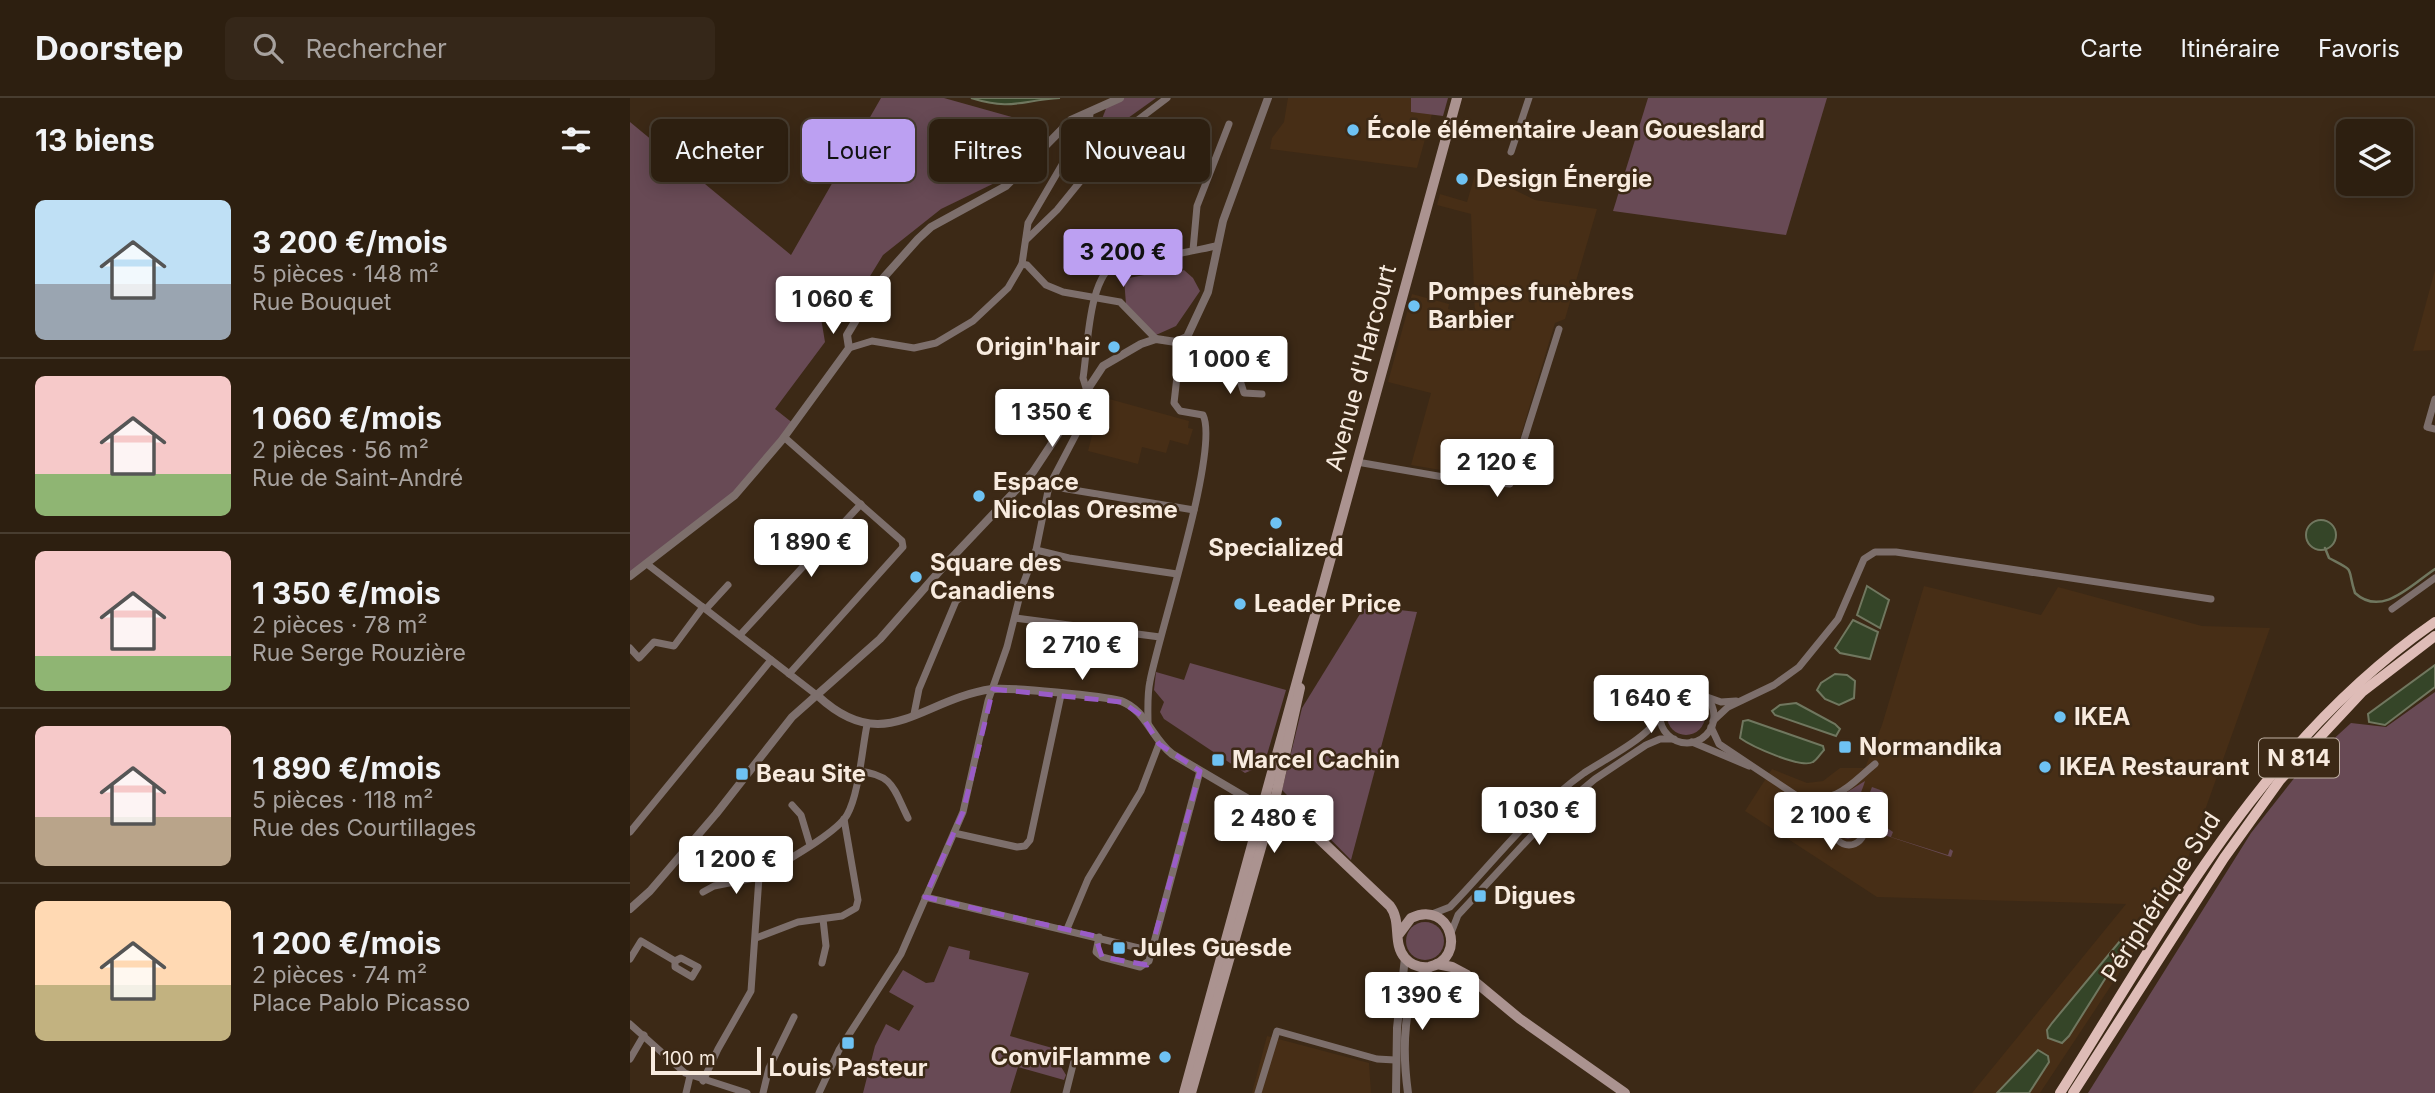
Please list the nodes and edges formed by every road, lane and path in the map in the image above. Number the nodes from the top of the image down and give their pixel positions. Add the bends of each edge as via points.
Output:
1 (1120, 98) edge
2 (1167, 98) edge
3 (1268, 98) edge
4 (1457, 98) edge
5 (1529, 98) edge
6 (1090, 113) junction
7 (1228, 124) dead end
8 (1511, 152) dead end
9 (1025, 240) junction
10 (1216, 246) junction
11 (1193, 250) junction
12 (1022, 264) junction
13 (1094, 298) junction
14 (1559, 329) dead end
15 (1156, 339) junction
16 (1181, 341) junction
17 (849, 348) junction
18 (1179, 363) junction
19 (1086, 388) junction
20 (1262, 394) dead end
21 (2435, 399) edge
22 (1073, 408) junction
23 (2435, 429) edge
24 (784, 437) junction
25 (1357, 462) junction
26 (1049, 486) junction
27 (861, 504) junction
28 (1194, 510) junction
29 (763, 525) dead end
30 (1036, 550) junction
31 (648, 564) junction
32 (805, 564) junction
33 (1177, 574) junction
34 (630, 576) edge
35 (2435, 578) edge
36 (728, 585) dead end
37 (964, 595) dead end
38 (2211, 599) dead end
39 (704, 608) junction
40 (2392, 609) dead end
41 (1015, 618) junction
42 (2435, 622) edge
43 (740, 635) junction
44 (2435, 636) edge
45 (1160, 637) junction
46 (630, 648) edge
47 (771, 660) junction
48 (789, 674) junction
49 (993, 689) junction
50 (1061, 695) junction
51 (818, 696) junction
52 (1706, 697) junction
53 (1740, 701) junction
54 (914, 714) junction
55 (1660, 714) junction
56 (1148, 723) junction
57 (1712, 724) junction
58 (867, 725) junction
59 (1674, 739) junction
60 (1691, 742) junction
61 (1160, 744) junction
62 (1875, 764) dead end
63 (1756, 769) junction
64 (858, 771) junction
65 (1200, 771) junction
66 (1791, 793) junction
67 (792, 805) dead end
68 (1266, 810) junction
69 (908, 818) dead end
70 (844, 819) junction
71 (1836, 822) junction
72 (630, 832) edge
73 (954, 833) junction
74 (1313, 836) junction
75 (810, 845) junction
76 (759, 877) junction
77 (703, 892) dead end
78 (925, 897) junction
79 (1390, 906) junction
80 (630, 909) edge
81 (1431, 914) junction
82 (1414, 916) junction
83 (823, 919) junction
84 (1067, 929) junction
85 (1399, 934) junction
86 (1099, 937) junction
87 (756, 938) junction
88 (1451, 938) junction
89 (1154, 944) junction
90 (1405, 958) junction
91 (630, 959) edge
92 (675, 961) dead end
93 (822, 963) dead end
94 (1434, 965) junction
95 (1467, 975) junction
96 (794, 1017) dead end
97 (630, 1024) edge
98 (644, 1035) junction
99 (1062, 1053) dead end
100 (630, 1059) edge
101 (1395, 1059) junction
102 (2080, 1062) junction
103 (690, 1076) junction
104 (704, 1082) junction
105 (686, 1093) edge
106 (747, 1093) edge
107 (763, 1093) edge
108 (819, 1093) edge
109 (1066, 1093) edge
110 (1184, 1093) edge
111 (1191, 1093) edge
112 (1258, 1093) edge
113 (1396, 1093) edge
114 (1408, 1093) edge
115 (1625, 1093) edge
116 (2050, 1093) edge
117 (2060, 1093) edge
118 (2073, 1093) edge

1 - 6 street
2 - 9 street via 1118,135 1057,210
3 - 10 street
4 - 25 main road, Avenue d'Harcourt
5 - 8 street
6 - 9 street via 1089,127 1028,223
6 - 17 street via 1062,127 1006,186 931,227 918,239 877,285 847,335
7 - 11 street via 1197,206
9 - 12 street
10 - 11 street
10 - 16 street via 1208,292
11 - 13 street via 1115,263 1102,276
12 - 13 street via 1046,285
12 - 17 street via 1008,288 945,340 920,348 872,341
13 - 15 street via 1120,302
13 - 19 street via 1083,378
14 - 25 street via 1510,484
15 - 16 street
15 - 19 street via 1109,360
16 - 18 street
17 - 24 street
18 - 20 street via 1238,374 1244,393
18 - 28 street via 1174,403 1180,411 1203,415 1206,422
19 - 22 street
21 - 23 street via 2427,427
22 - 26 street via 1083,422
22 - 51 street via 1039,464 880,639
24 - 27 street
24 - 31 street via 735,495
25 - 68 main road, Avenue d'Harcourt via 1306,649 1276,795
26 - 28 street
26 - 30 street
27 - 32 street
27 - 48 street via 902,541 902,550
28 - 33 street
29 - 32 street
30 - 33 street
30 - 41 street
31 - 34 street
31 - 39 street
32 - 43 street
33 - 45 street
35 - 40 street
36 - 39 street
37 - 54 street via 956,601 919,689
38 - 53 street via 1890,551 1870,555 1859,568 1838,619 1810,657 1784,679
39 - 43 street
39 - 46 street via 674,646 654,642 639,658
41 - 45 street
41 - 49 street
42 - 102 highway, Périphérique Sud / N 814 via 2346,692 2280,762 2233,823
43 - 47 street
44 - 118 highway, Périphérique Sud / N 814 via 2362,692 2280,780 2224,858
45 - 56 street via 1149,682
47 - 48 street
47 - 72 street
48 - 51 street
49 - 50 street
49 - 54 street
49 - 73 street
50 - 56 street via 1122,702
50 - 73 street via 1031,840 1017,847
51 - 58 street
51 - 80 street via 792,717 716,814
52 - 53 street
52 - 55 street via 1692,690 1677,691 1664,701
52 - 57 street via 1712,705
53 - 57 street via 1719,713
54 - 58 street via 886,725
55 - 59 street via 1663,727
55 - 81 street via 1648,732 1574,780 1549,802 1450,907
56 - 61 street
57 - 60 street
57 - 63 street via 1717,741
58 - 64 street
59 - 60 street
59 - 88 street via 1646,745 1556,810 1458,915
60 - 63 street
61 - 65 street
61 - 84 street via 1141,792 1088,879
62 - 66 street via 1853,786 1831,795
63 - 66 street
64 - 69 street via 888,779
64 - 70 street
65 - 68 street
65 - 89 street
66 - 71 street
67 - 75 street via 801,815
68 - 74 main road via 1276,823
68 - 74 main road via 1284,808
68 - 110 main road, Avenue d'Harcourt
68 - 111 main road via 1249,891
70 - 75 street
70 - 83 street via 857,904 849,913
71 - 71 street via 1834,834 1839,841 1851,845 1861,838 1864,827 1858,818 1844,815
73 - 78 street
74 - 79 main road
75 - 76 street
76 - 77 street
76 - 87 street
78 - 84 street
78 - 108 street via 901,954 839,1050
79 - 82 main road
79 - 85 main road
81 - 82 main road
81 - 88 main road via 1443,921
82 - 85 main road
83 - 87 street via 798,922
83 - 93 street via 826,946
84 - 86 street
85 - 90 main road
86 - 89 street via 1143,949
86 - 89 street via 1098,954 1140,967 1149,961
87 - 104 street via 749,998
88 - 94 main road via 1448,954
88 - 95 main road via 1453,955
90 - 94 main road via 1417,966
90 - 101 street
91 - 92 street via 641,941
94 - 95 main road
94 - 114 street via 1417,980 1411,1002
95 - 115 main road via 1520,1019
96 - 107 street via 769,1068
97 - 98 street
98 - 100 street
98 - 103 street
99 - 109 street via 1075,1057
101 - 112 street via 1377,1059 1277,1031
101 - 113 street
102 - 116 highway, N 814
102 - 117 highway, Périphérique Sud / N 814
103 - 104 street
103 - 105 street
104 - 106 street

